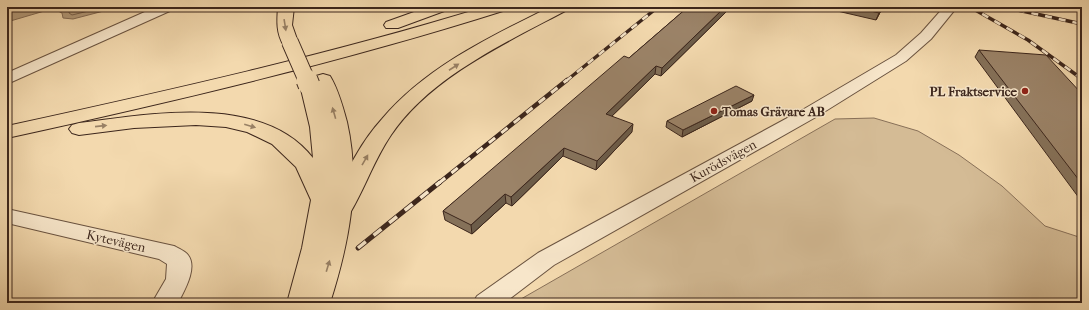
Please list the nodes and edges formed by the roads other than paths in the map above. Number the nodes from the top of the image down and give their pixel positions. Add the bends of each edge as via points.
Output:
1 (167, 7) edge
2 (286, 7) edge
3 (299, 7) edge
4 (442, 7) edge
5 (470, 7) edge
6 (501, 7) edge
7 (562, 7) edge
8 (951, 7) edge
9 (296, 40) junction
10 (348, 41) junction
11 (7, 79) edge
12 (7, 124) edge
13 (7, 132) edge
14 (7, 137) edge
15 (332, 203) junction
16 (7, 216) edge
17 (165, 303) edge
18 (301, 303) edge
19 (316, 303) edge
20 (486, 303) edge

1 - 11 street
2 -> 9 main road via 284,25
3 - 9 main road
4 - 10 main road
5 - 10 main road
6 - 13 main road via 354,50 131,105
15 -> 7 main road via 389,124 444,74 502,37
8 - 20 street, Kurödsvägen via 926,36 901,58 810,113 546,259
9 - 15 main road, bridge via 335,115 344,182
10 - 12 main road
14 -> 15 main road via 166,120 233,122 266,131 290,146
15 - 18 main road via 315,247
19 -> 15 main road via 334,247
16 - 17 street, Kytevägen via 166,252 179,260 178,279

